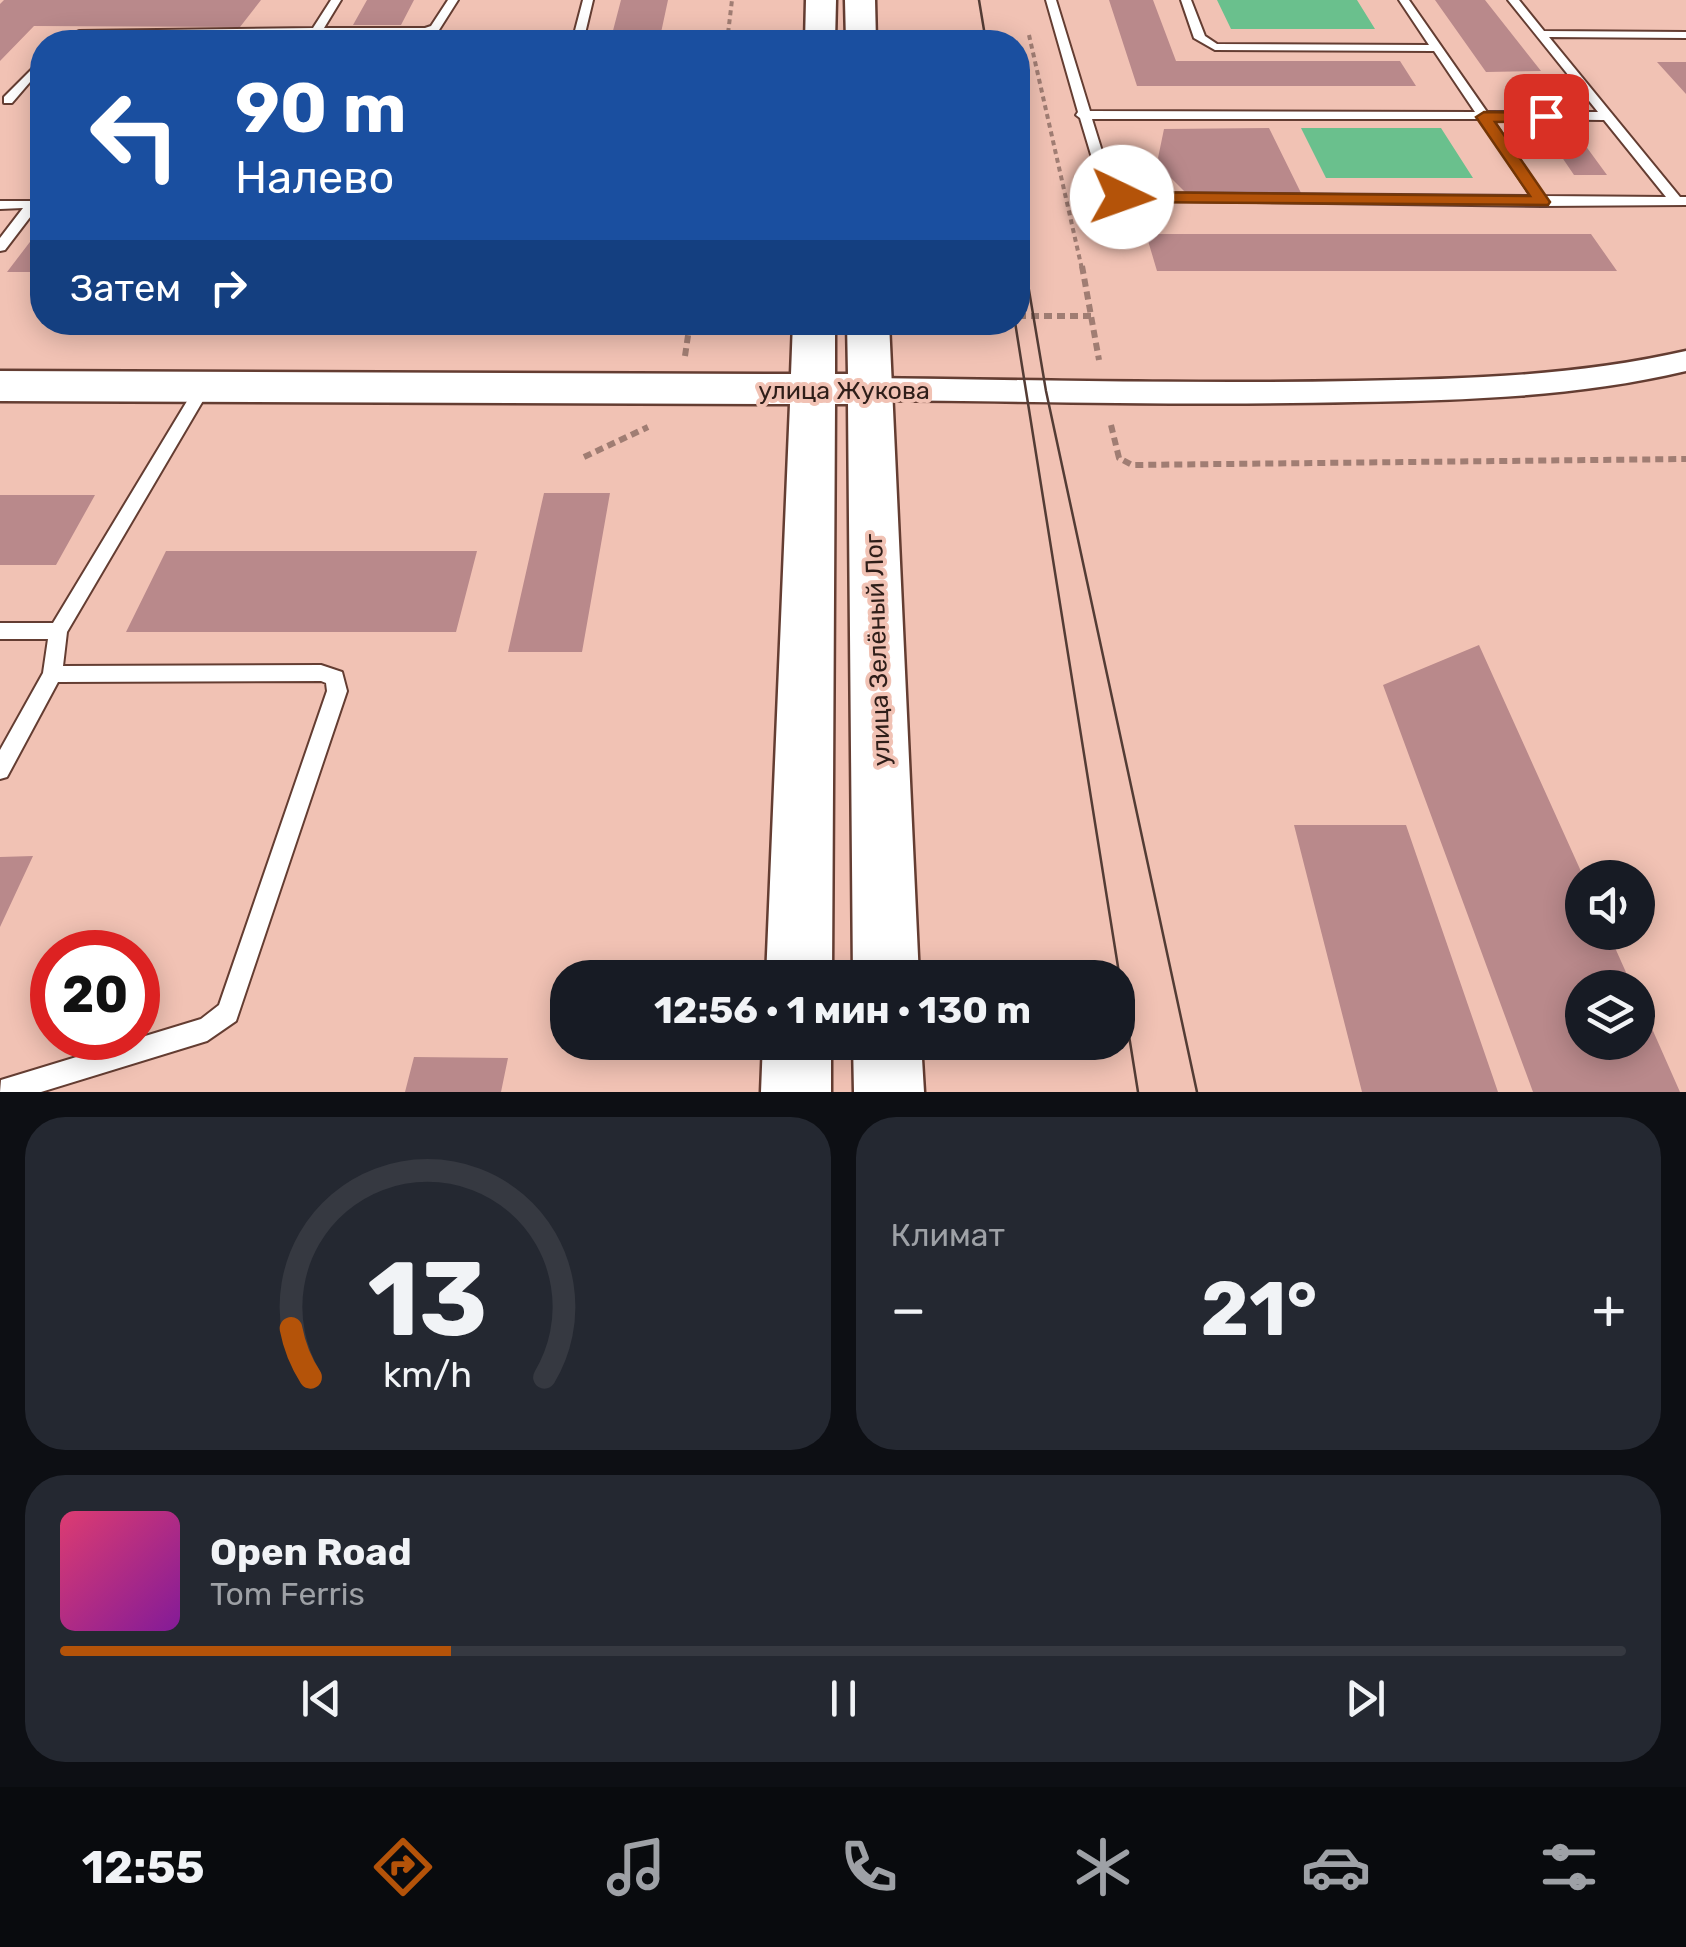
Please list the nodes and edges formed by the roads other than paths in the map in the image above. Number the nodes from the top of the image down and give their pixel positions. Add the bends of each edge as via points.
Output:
1 (336, 0) edge
2 (453, 0) edge
3 (588, 0) edge
4 (821, 0) edge
5 (860, 0) edge
6 (1051, 0) edge
7 (1186, 0) edge
8 (1404, 0) edge
9 (1514, 0) edge
10 (317, 30) edge
11 (428, 30) edge
12 (580, 30) edge
13 (820, 30) edge
14 (861, 30) edge
15 (1541, 34) junction
16 (1686, 35) edge
17 (1437, 48) junction
18 (30, 75) edge
19 (3, 104) edge
20 (1082, 115) junction
21 (1607, 116) junction
22 (1484, 117) junction
23 (1681, 200) edge
24 (1542, 202) junction
25 (0, 204) edge
26 (30, 204) edge
27 (30, 213) edge
28 (0, 247) edge
29 (814, 335) edge
30 (868, 335) edge
31 (1686, 361) edge
32 (0, 386) edge
33 (204, 387) junction
34 (812, 389) junction
35 (870, 389) junction
36 (0, 631) edge
37 (58, 632) junction
38 (52, 674) junction
39 (0, 770) edge
40 (799, 960) edge
41 (886, 960) edge
42 (797, 1060) edge
43 (888, 1060) edge
44 (1, 1092) edge
45 (796, 1092) edge
46 (889, 1092) edge

1 - 10 lane
2 - 11 lane
3 - 12 lane
4 - 13 main road
5 - 14 main road
6 - 20 lane
7 - 17 lane via 1200,38 1216,47
8 - 17 lane
9 - 15 lane
15 - 16 lane
15 - 21 lane
17 - 22 lane
18 - 19 lane
20 - 22 lane
20 - 24 lane via 1104,178 1122,197
21 - 22 lane
21 - 23 lane
22 - 24 lane
23 - 24 lane
25 - 26 lane
27 - 28 lane
29 - 34 main road
30 - 35 main road, улица Зелёный Лог
31 - 35 street, улица Жукова via 1546,386 1315,393
32 - 33 main road, улица Жукова
33 - 34 main road, улица Жукова
33 - 37 lane
34 - 35 main road, улица Жукова
34 - 40 main road
35 - 41 main road, улица Зелёный Лог
36 - 37 lane
37 - 38 lane
38 - 39 lane
38 - 44 lane via 321,673 336,678 338,691 228,1013 207,1028
42 - 45 main road
43 - 46 main road

